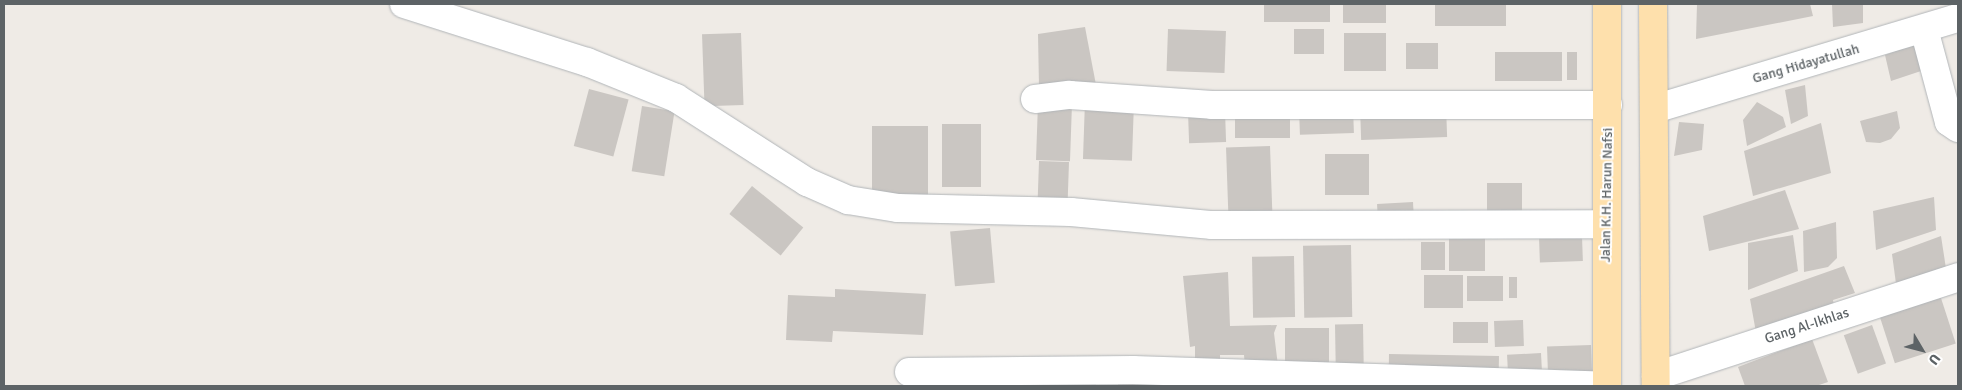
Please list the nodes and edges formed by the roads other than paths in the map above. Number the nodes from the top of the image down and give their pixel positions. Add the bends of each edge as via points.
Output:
1 (404, 4) edge
2 (1606, 4) edge
3 (1653, 4) edge
4 (1958, 18) edge
5 (1924, 29) junction
6 (1035, 99) dead end
7 (1608, 105) junction
8 (1654, 109) junction
9 (1958, 128) edge
10 (1606, 224) junction
11 (1958, 277) edge
12 (909, 372) dead end
13 (1656, 381) edge
14 (1606, 386) edge

1 - 10 street via 587,62 676,98 808,182 848,200 898,208 1071,212 1212,225
2 - 7 main road, Jalan K.H. Harun Nafsi
3 - 8 main road
4 - 5 street, Gang Hidayatullah
5 - 8 street, Gang Hidayatullah
5 - 9 street via 1950,122
6 - 7 street via 1070,95 1212,105
7 - 10 main road, Jalan K.H. Harun Nafsi
8 - 13 main road
10 - 14 main road, Jalan K.H. Harun Nafsi
11 - 13 street, Gang Al-Ikhlas
12 - 14 street via 1133,370

